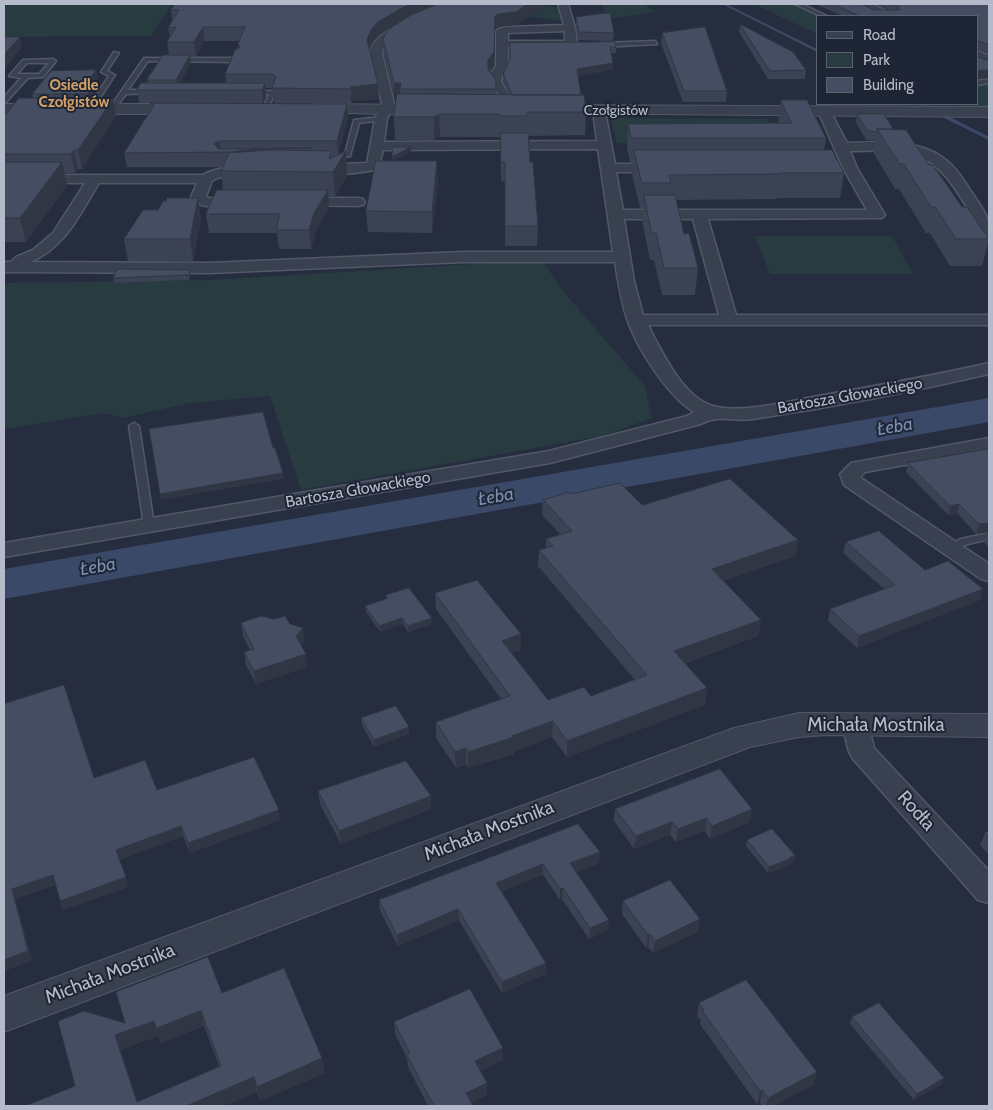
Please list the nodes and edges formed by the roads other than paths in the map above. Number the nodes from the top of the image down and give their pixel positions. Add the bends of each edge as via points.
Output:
1 (449, 4) edge
2 (562, 4) edge
3 (799, 4) edge
4 (803, 4) edge
5 (861, 5) edge
6 (822, 15) edge
7 (876, 15) edge
8 (889, 15) edge
9 (570, 28) junction
10 (655, 43) dead end
11 (502, 44) junction
12 (598, 44) edge
13 (116, 53) dead end
14 (237, 60) edge
15 (26, 76) junction
16 (124, 92) junction
17 (164, 92) edge
18 (243, 92) edge
19 (4, 101) edge
20 (4, 109) edge
21 (90, 109) junction
22 (112, 109) junction
23 (200, 109) edge
24 (247, 109) edge
25 (266, 109) junction
26 (445, 110) edge
27 (484, 110) edge
28 (504, 110) junction
29 (600, 111) junction
30 (824, 111) junction
31 (989, 112) edge
32 (383, 114) junction
33 (605, 145) junction
34 (377, 146) junction
35 (842, 147) junction
36 (325, 159) edge
37 (610, 168) junction
38 (678, 168) edge
39 (835, 168) edge
40 (850, 168) junction
41 (264, 169) edge
42 (303, 169) edge
43 (4, 179) edge
44 (95, 179) junction
45 (206, 179) junction
46 (253, 202) edge
47 (281, 202) edge
48 (358, 202) dead end
49 (616, 214) junction
50 (699, 216) junction
51 (989, 231) edge
52 (621, 257) junction
53 (10, 267) edge
54 (729, 319) junction
55 (636, 320) junction
56 (989, 320) edge
57 (989, 369) edge
58 (709, 412) junction
59 (134, 426) dead end
60 (989, 444) edge
61 (149, 525) junction
62 (989, 536) edge
63 (951, 547) junction
64 (4, 550) edge
65 (989, 574) edge
66 (855, 724) junction
67 (989, 726) edge
68 (989, 891) edge
69 (4, 1014) edge

1 - 32 street via 448,8 391,33 377,46 388,104
2 - 9 street
3 - 4 lane
3 - 6 lane
5 - 7 lane
5 - 8 street
9 - 11 street via 502,31
9 - 11 street via 576,44
10 - 12 lane
11 - 28 street via 502,66 496,75 496,83 504,94
13 - 21 lane via 104,72 112,76
14 - 16 lane via 146,59
15 - 15 lane via 41,76 53,61 25,61 12,76
15 - 19 lane
16 - 17 lane
16 - 22 lane
18 - 25 lane via 273,92
20 - 21 street
21 - 22 street
22 - 23 street
24 - 25 street
25 - 32 street
26 - 32 street
27 - 28 street, Czołgistów
28 - 29 street, Czołgistów
29 - 30 street, Czołgistów
29 - 33 street, Bartosza Głowackiego
30 - 31 street, Czołgistów
30 - 35 street
32 - 34 street
32 - 36 lane via 356,121 348,155 340,159
33 - 34 street
33 - 37 street, Bartosza Głowackiego
34 - 42 street via 373,166
35 - 40 street
35 - 51 street via 906,149 931,157 944,165
37 - 38 street
37 - 49 street, Bartosza Głowackiego
39 - 40 street
40 - 50 street via 877,215
41 - 45 street via 224,172
43 - 44 street
44 - 45 street
44 - 53 street via 59,236 39,253
45 - 46 street via 198,197 206,202
47 - 48 street
49 - 50 street
49 - 52 street, Bartosza Głowackiego
50 - 54 street
52 - 53 street via 453,257 209,268
52 - 55 street, Bartosza Głowackiego
54 - 55 street
54 - 56 street
55 - 58 street, Bartosza Głowackiego via 677,387 690,402
57 - 58 street, Bartosza Głowackiego via 750,414
58 - 61 street, Bartosza Głowackiego via 694,420 550,457
59 - 61 lane
60 - 63 street via 858,467 850,474 851,481
61 - 64 street, Bartosza Głowackiego
62 - 63 lane via 965,540
63 - 65 street
66 - 67 street, Michała Mostnika
66 - 68 street, Rodła via 862,752
66 - 69 street, Michała Mostnika via 799,725 721,743

